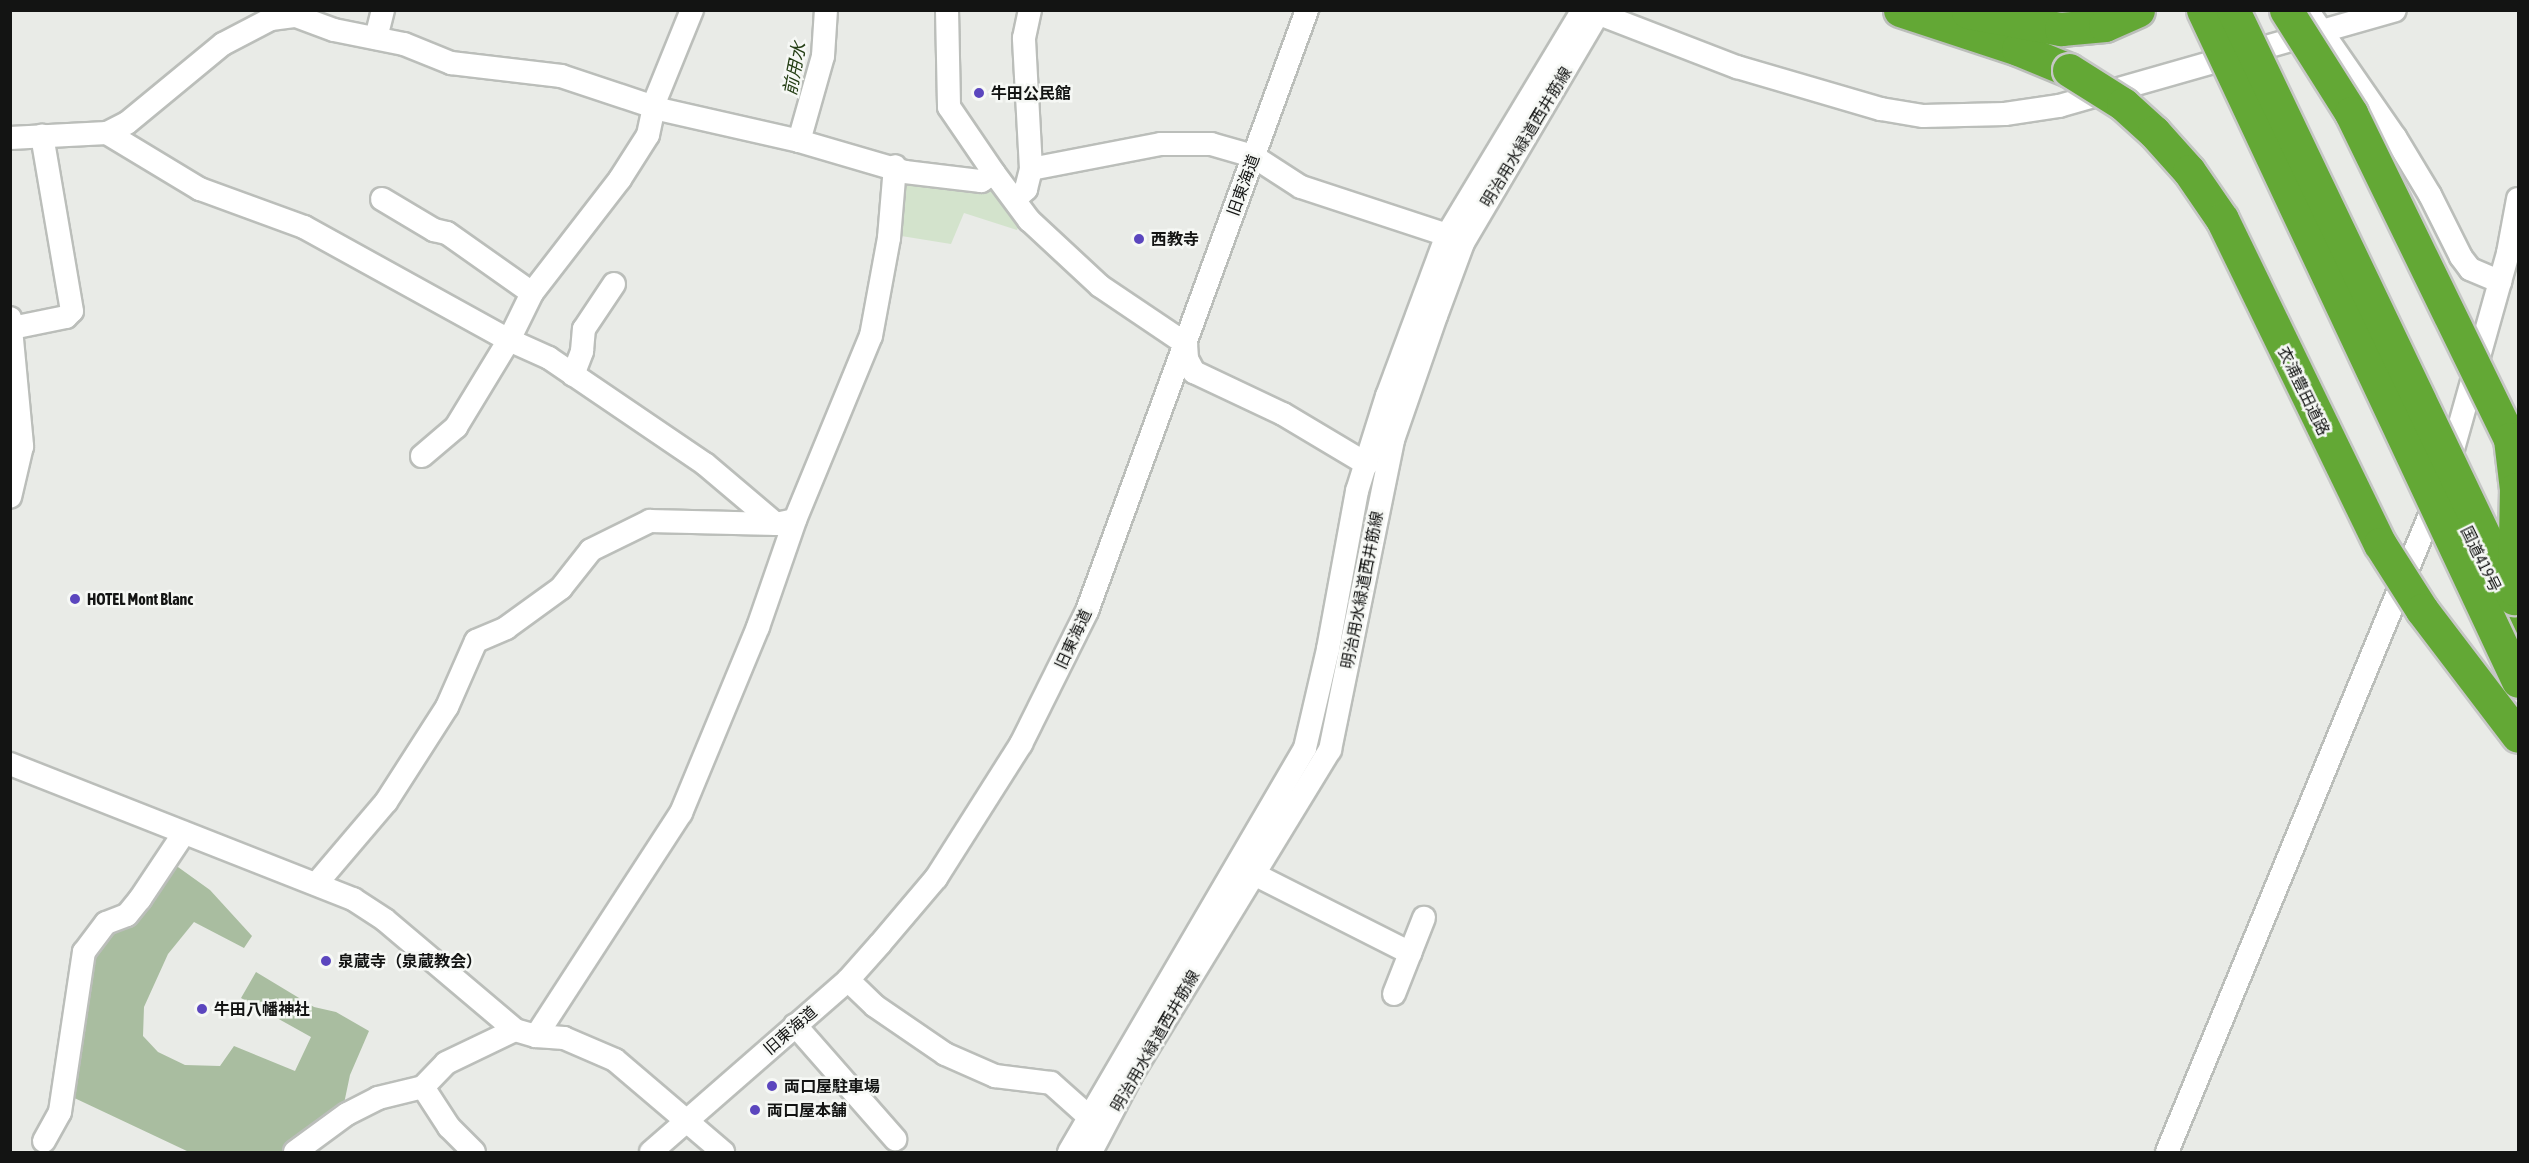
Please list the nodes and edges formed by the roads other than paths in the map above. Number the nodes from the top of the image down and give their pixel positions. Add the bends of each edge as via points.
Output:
1 (383, 10) edge
2 (692, 10) edge
3 (826, 10) edge
4 (947, 10) edge
5 (1030, 10) edge
6 (1900, 10) edge
7 (1966, 10) edge
8 (2138, 10) edge
9 (2203, 10) edge
10 (2233, 10) edge
11 (2286, 10) edge
12 (2307, 10) edge
13 (2395, 10) edge
14 (1593, 11) edge
15 (1301, 12) edge
16 (307, 15) edge
17 (2322, 31) junction
18 (376, 38) junction
19 (654, 107) junction
20 (107, 132) junction
21 (42, 136) junction
22 (10, 138) edge
23 (800, 141) junction
24 (1254, 156) junction
25 (895, 166) junction
26 (1031, 169) junction
27 (994, 173) junction
28 (382, 199) dead end
29 (1015, 199) junction
30 (2518, 199) edge
31 (1447, 235) junction
32 (2500, 282) junction
33 (614, 284) dead end
34 (532, 293) junction
35 (11, 323) edge
36 (509, 340) junction
37 (1186, 344) junction
38 (573, 375) junction
39 (422, 456) dead end
40 (1367, 464) junction
41 (2444, 481) junction
42 (10, 497) edge
43 (785, 522) junction
44 (2516, 602) edge
45 (2518, 638) edge
46 (2518, 681) edge
47 (2518, 736) edge
48 (1323, 757) junction
49 (10, 764) edge
50 (184, 833) junction
51 (1244, 869) junction
52 (317, 883) junction
53 (1424, 918) dead end
54 (1410, 953) junction
55 (848, 980) junction
56 (1394, 994) dead end
57 (795, 1025) junction
58 (526, 1033) junction
59 (423, 1087) junction
60 (1089, 1117) junction
61 (686, 1121) junction
62 (895, 1139) dead end
63 (44, 1142) dead end
64 (295, 1152) edge
65 (474, 1152) edge
66 (651, 1152) edge
67 (723, 1152) edge
68 (1069, 1152) edge
69 (1091, 1152) edge
70 (2167, 1152) edge

1 - 18 street
2 - 19 street
3 - 23 street via 823,56
4 - 27 street via 949,107
5 - 26 street via 1024,38
6 - 47 highway, 衣浦豊田道路, bridge via 2018,48 2069,70 2122,104 2189,171 2222,219 2380,544 2422,610
7 - 8 highway via 2061,29 2105,25
9 - 46 highway, bridge
10 - 44 highway, bridge
11 - 44 highway, bridge via 2351,113 2510,439 2516,489
12 - 17 street
13 - 17 street
14 - 17 street via 1737,67 1881,109 1923,116 2005,114 2059,106
14 - 31 street
14 - 48 street, 明治用水緑道西井筋線 via 1463,243 1393,440 1330,750
15 - 24 street, 旧東海道
16 - 18 street
16 - 20 street via 271,19 223,44 127,123
17 - 32 street via 2430,195 2461,257 2470,269
18 - 19 street via 451,63 561,76
19 - 23 street
19 - 34 street via 648,135 620,179
20 - 21 street
20 - 36 street via 200,189 304,227
21 - 22 street
21 - 35 street via 72,311 66,317
23 - 25 street
24 - 26 street via 1211,144 1161,144
24 - 31 street via 1301,187
24 - 37 street, 旧東海道
25 - 27 street via 905,172 981,181
25 - 43 street via 889,238 871,336
26 - 29 street via 1026,189
27 - 29 street
28 - 34 street via 434,230 447,232
29 - 37 street via 1029,220 1100,286
30 - 32 street
31 - 40 street via 1387,396
32 - 41 street
33 - 38 street via 584,329 582,351
34 - 36 street
35 - 42 street via 22,446
36 - 38 street via 549,358
36 - 39 street via 456,427
37 - 40 street via 1187,359 1194,372 1282,414
37 - 55 street, 旧東海道 via 1087,611 1021,744 936,878
38 - 43 street
40 - 48 street via 1357,491 1326,659
41 - 45 highway, 国道419号
41 - 70 street
43 - 52 street via 650,521 591,550 561,588 506,628 476,641 447,707 386,802
43 - 58 street via 758,627 681,813
48 - 51 street
49 - 50 street
50 - 52 street
50 - 63 street via 127,915 106,923 84,952 60,1112
51 - 54 street
51 - 60 street
51 - 69 street, 明治用水緑道西井筋線 via 1171,1016 1132,1074
52 - 58 street via 385,920
53 - 54 street
54 - 56 street
55 - 57 street, 旧東海道
55 - 60 street via 875,1006 945,1054 995,1076 1051,1083
57 - 61 street, 旧東海道
57 - 62 street
58 - 59 street via 446,1063
58 - 61 street via 564,1038 615,1060
59 - 64 street via 378,1098 346,1114
59 - 65 street via 449,1127
60 - 68 street
61 - 66 street, 旧東海道
61 - 67 street

